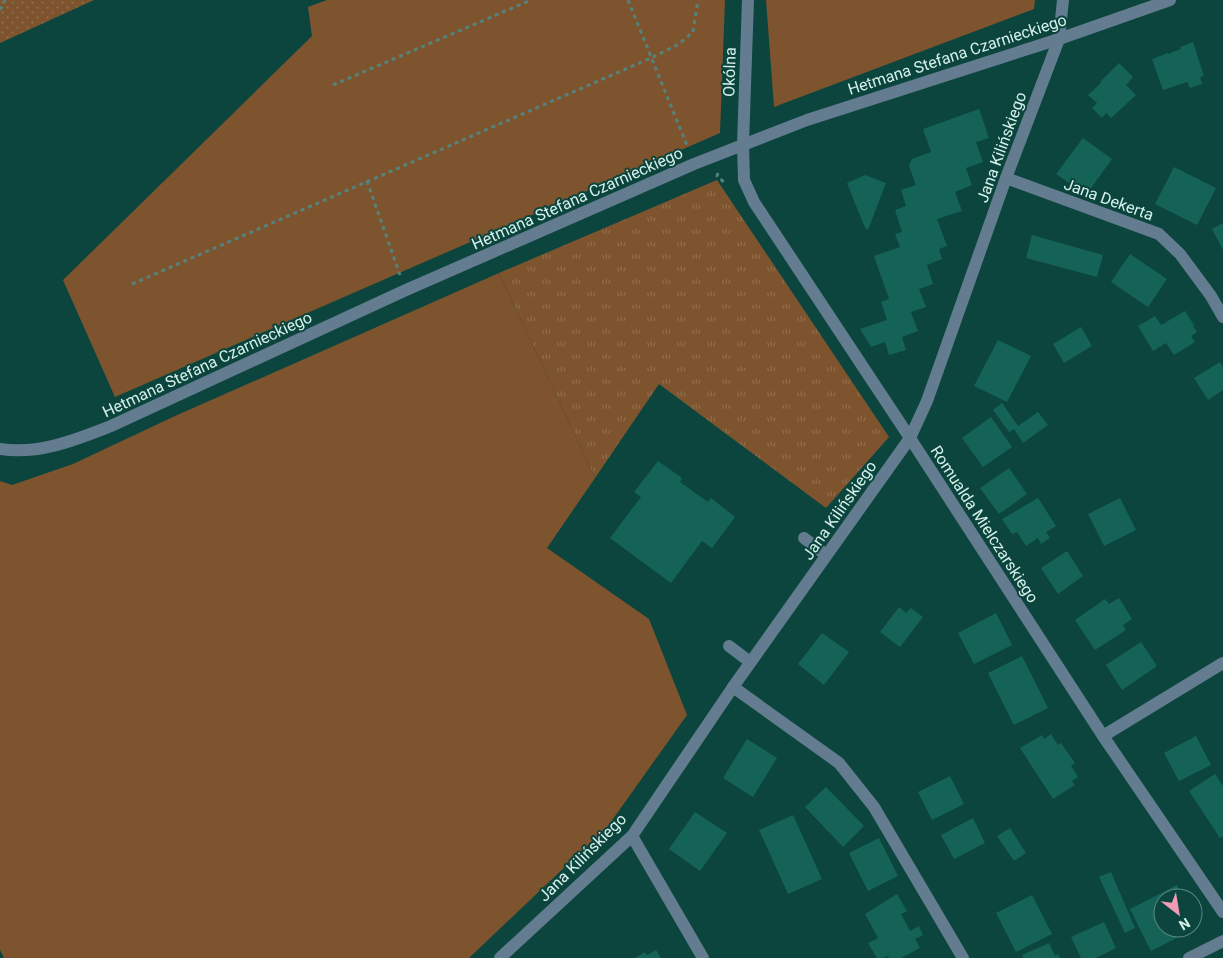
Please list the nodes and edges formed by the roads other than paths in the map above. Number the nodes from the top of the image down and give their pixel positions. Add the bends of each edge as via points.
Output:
1 (748, 0) edge
2 (1063, 0) edge
3 (1170, 0) edge
4 (1059, 39) junction
5 (743, 144) junction
6 (1006, 178) junction
7 (1223, 317) edge
8 (910, 438) junction
9 (5, 450) edge
10 (804, 538) dead end
11 (826, 555) junction
12 (729, 646) dead end
13 (750, 662) junction
14 (1223, 663) edge
15 (733, 687) junction
16 (1104, 736) junction
17 (632, 836) junction
18 (1223, 912) edge
19 (1223, 941) edge
20 (500, 958) edge
21 (703, 958) edge
22 (963, 958) edge
23 (1189, 958) edge

1 - 5 street, Okólna
2 - 4 street, Jana Kilińskiego
3 - 4 street, Hetmana Stefana Czarnieckiego
4 - 5 street, Hetmana Stefana Czarnieckiego via 807,120
4 - 6 street, Jana Kilińskiego
5 - 8 street, Romualda Mielczarskiego via 744,180 754,202
5 - 9 street, Hetmana Stefana Czarnieckiego via 406,290 110,426 40,450
6 - 7 street, Jana Dekerta via 1159,234 1180,254
6 - 8 street, Jana Kilińskiego via 927,401
8 - 11 street, Jana Kilińskiego
8 - 16 street, Romualda Mielczarskiego
10 - 11 street
11 - 13 street, Jana Kilińskiego
12 - 13 street
13 - 15 street, Jana Kilińskiego
14 - 16 street
15 - 17 street, Jana Kilińskiego
15 - 22 street via 839,763 874,807
16 - 18 street, Romualda Mielczarskiego
17 - 20 street, Jana Kilińskiego
17 - 21 street
19 - 23 street

